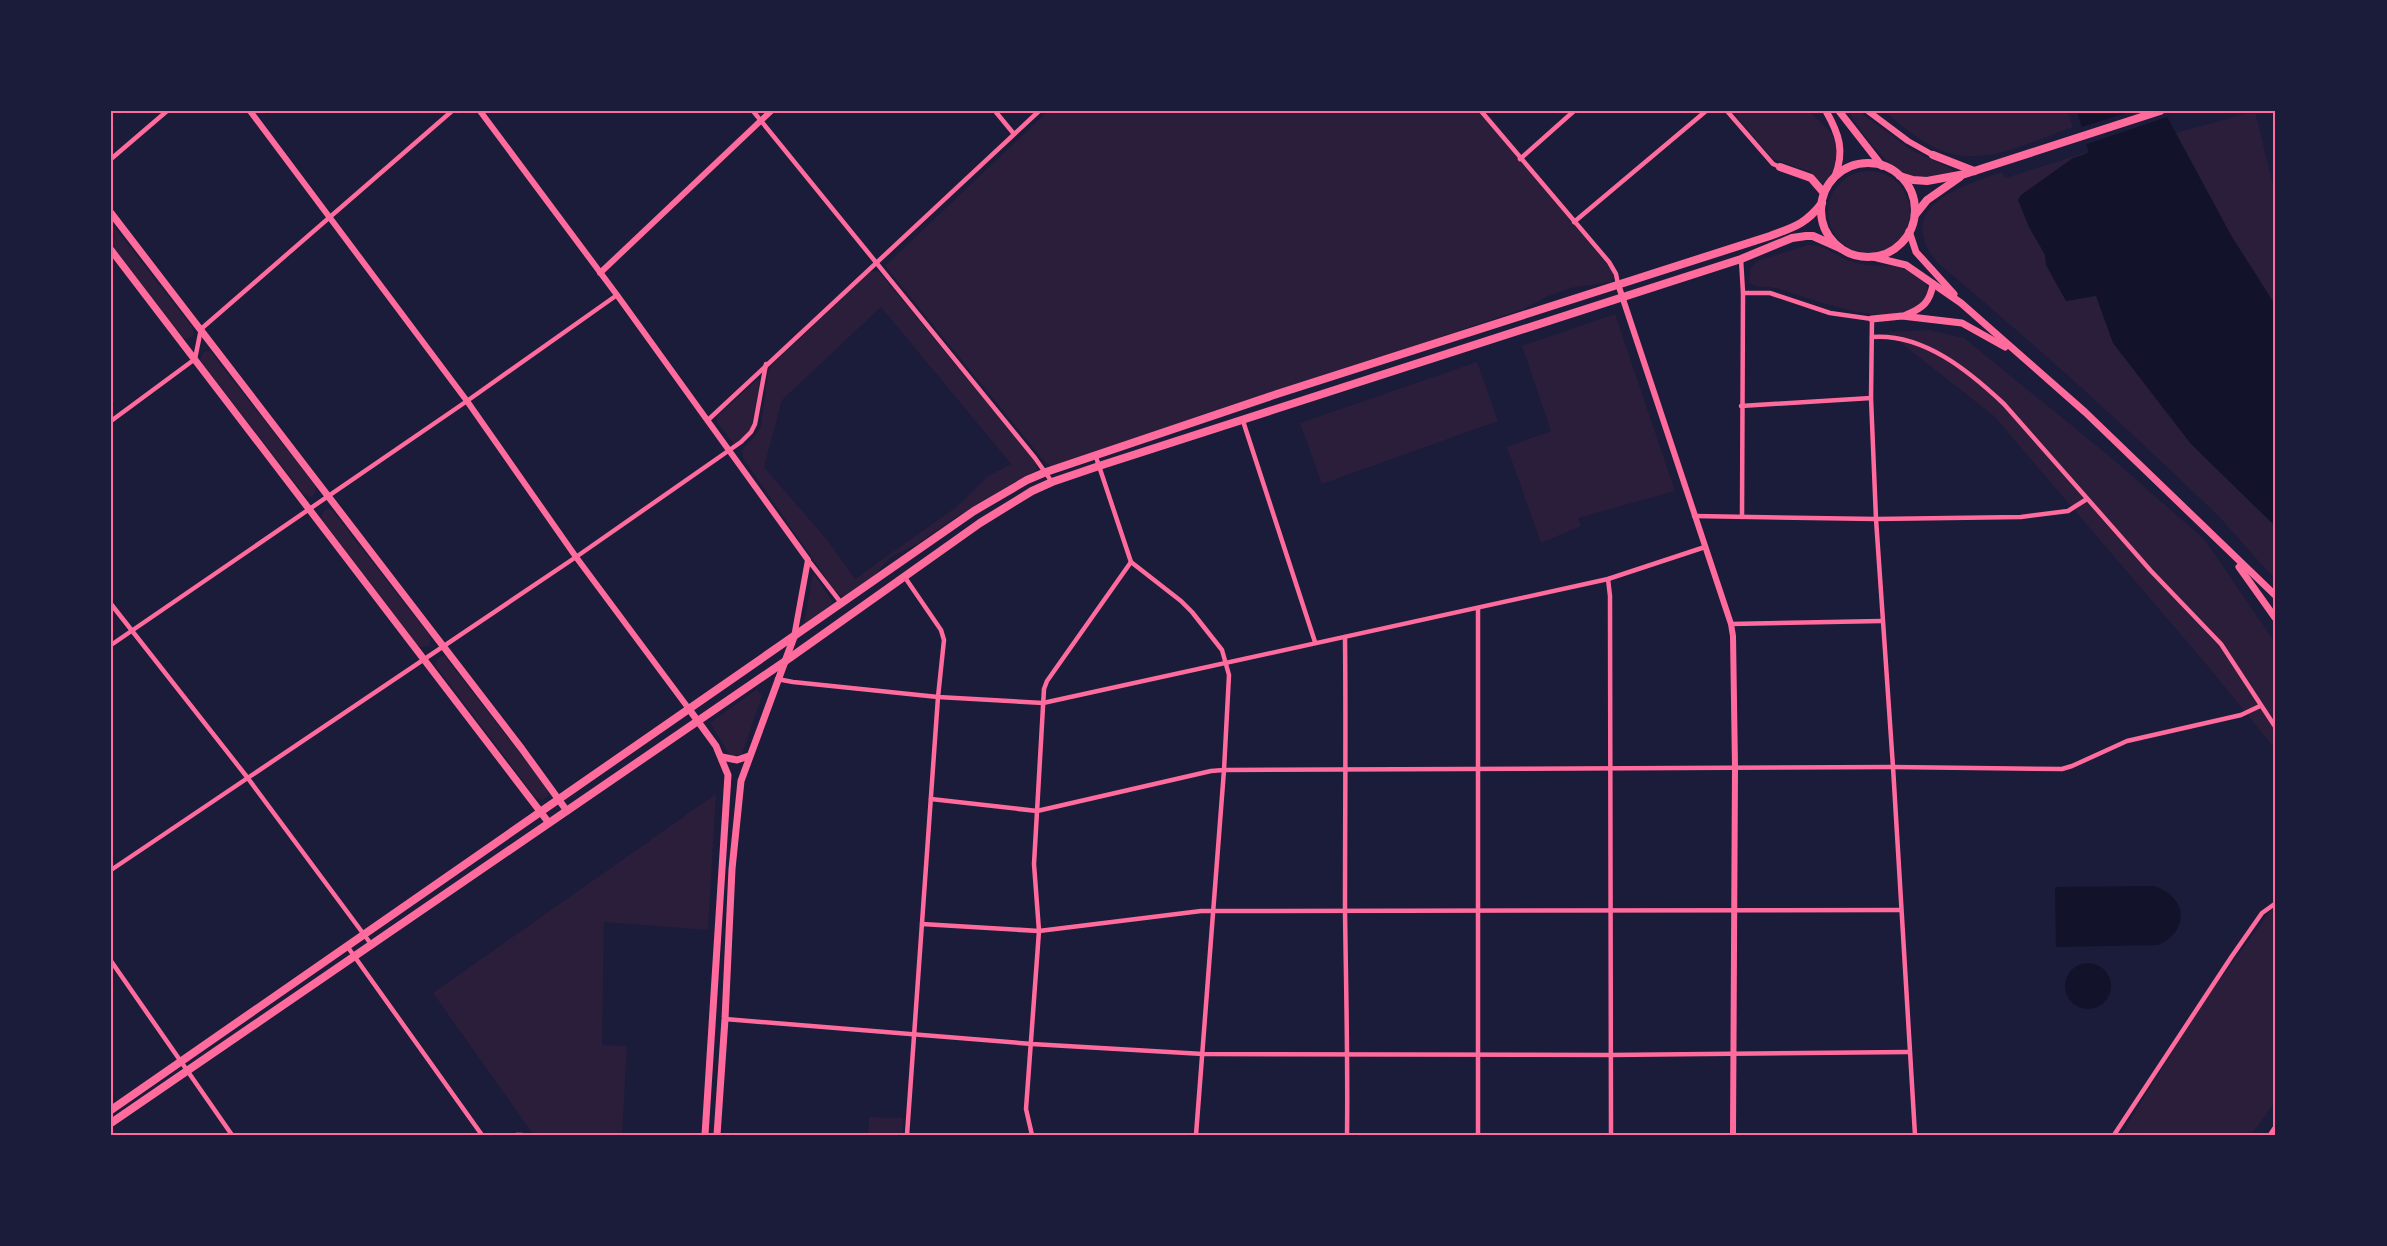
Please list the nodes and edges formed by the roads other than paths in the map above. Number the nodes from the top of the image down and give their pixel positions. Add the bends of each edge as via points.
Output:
1 (166, 111) edge
2 (250, 111) edge
3 (452, 111) edge
4 (480, 111) edge
5 (753, 111) edge
6 (771, 111) edge
7 (995, 111) edge
8 (1039, 111) edge
9 (1481, 111) edge
10 (1574, 111) edge
11 (1706, 111) edge
12 (1727, 111) edge
13 (1826, 111) edge
14 (1839, 111) edge
15 (1868, 111) edge
16 (2160, 111) edge
17 (761, 121) junction
18 (1014, 134) junction
19 (1933, 155) joint
20 (111, 159) edge
21 (1520, 159) junction
22 (1882, 166) junction
23 (1780, 167) joint
24 (1974, 171) junction
25 (1965, 174) junction
26 (1899, 175) junction
27 (1835, 176) junction
28 (1824, 193) junction
29 (1822, 203) junction
30 (111, 213) edge
31 (1914, 216) junction
32 (329, 219) junction
33 (1574, 222) junction
34 (1909, 231) junction
35 (1840, 248) junction
36 (111, 250) edge
37 (1873, 257) junction
38 (1741, 259) junction
39 (875, 262) junction
40 (600, 273) junction
41 (1618, 284) junction
42 (1933, 284) junction
43 (1743, 293) junction
44 (617, 295) junction
45 (1621, 298) junction
46 (1961, 303) junction
47 (1902, 316) junction
48 (1872, 319) junction
49 (201, 329) junction
50 (1872, 337) junction
51 (195, 359) junction
52 (2027, 362) junction
53 (766, 364) junction
54 (1871, 398) junction
55 (467, 401) junction
56 (1741, 406) junction
57 (708, 420) junction
58 (111, 421) edge
59 (1243, 421) junction
60 (729, 450) junction
61 (1096, 457) junction
62 (1099, 466) junction
63 (1046, 472) junction
64 (1052, 482) junction
65 (327, 495) junction
66 (2087, 499) junction
67 (309, 508) junction
68 (1694, 516) junction
69 (1742, 517) junction
70 (1876, 519) junction
71 (2221, 543) junction
72 (1705, 547) junction
73 (576, 557) junction
74 (808, 560) junction
75 (1131, 562) junction
76 (904, 576) junction
77 (1608, 579) junction
78 (2276, 596) edge
79 (111, 604) edge
80 (842, 604) junction
81 (1478, 608) junction
82 (2276, 619) edge
83 (1881, 621) junction
84 (1731, 624) junction
85 (132, 631) junction
86 (794, 637) junction
87 (1345, 637) junction
88 (1315, 642) junction
89 (111, 645) edge
90 (442, 646) junction
91 (425, 658) junction
92 (784, 662) junction
93 (1226, 662) junction
94 (777, 679) junction
95 (938, 697) junction
96 (1043, 703) junction
97 (2260, 706) junction
98 (689, 709) junction
99 (697, 721) junction
100 (2276, 728) edge
101 (749, 756) junction
102 (722, 757) junction
103 (1893, 767) junction
104 (1610, 768) junction
105 (1735, 768) junction
106 (1224, 770) junction
107 (1478, 770) junction
108 (1347, 771) junction
109 (247, 777) junction
110 (931, 799) junction
111 (559, 800) junction
112 (567, 811) junction
113 (1037, 811) junction
114 (541, 813) junction
115 (549, 823) junction
116 (111, 870) edge
117 (2276, 903) edge
118 (1478, 910) junction
119 (1734, 910) junction
120 (1900, 910) junction
121 (1214, 911) junction
122 (1345, 911) junction
123 (1610, 911) junction
124 (922, 924) junction
125 (1039, 932) junction
126 (363, 934) junction
127 (370, 944) junction
128 (347, 946) junction
129 (354, 956) junction
130 (111, 961) edge
131 (725, 1019) junction
132 (915, 1035) junction
133 (1032, 1044) junction
134 (1909, 1052) junction
135 (1203, 1054) junction
136 (1733, 1054) junction
137 (1478, 1055) junction
138 (1610, 1055) junction
139 (1348, 1056) junction
140 (182, 1060) junction
141 (188, 1070) junction
142 (111, 1110) edge
143 (111, 1123) edge
144 (2276, 1130) edge
145 (232, 1135) edge
146 (482, 1135) edge
147 (516, 1135) edge
148 (522, 1135) edge
149 (705, 1135) edge
150 (717, 1135) edge
151 (907, 1135) edge
152 (1032, 1135) edge
153 (1196, 1135) edge
154 (1347, 1135) edge
155 (1478, 1135) edge
156 (1611, 1135) edge
157 (1733, 1135) edge
158 (1915, 1135) edge
159 (2114, 1135) edge
160 (2272, 1135) edge

1 - 20 street
2 - 32 street
3 - 32 street
4 - 40 street
5 - 17 street
6 - 17 street
7 - 18 street
8 - 18 street
9 - 21 street
10 - 21 street
11 - 33 street
12 - 23 street via 1773,164
13 - 27 main road via 1841,150
14 - 22 main road
15 - 19 street
16 - 24 main road
17 - 39 street
17 - 40 street
18 - 39 street
19 - 24 main road
21 - 33 street
22 - 26 main road
22 - 27 main road via 1856,165
23 - 28 main road via 1812,178
24 - 25 main road
25 - 26 main road via 1927,181
25 - 31 main road via 1927,200
26 - 31 main road via 1913,198
27 - 28 main road
28 - 29 main road
29 - 35 main road via 1821,218 1826,231
29 - 41 main road via 1811,218 1799,225
30 - 49 main road
31 - 34 main road
32 - 49 street
32 - 55 street
33 - 41 street via 1609,262
34 - 37 main road via 1894,248
34 - 46 main road via 1916,252
35 - 37 main road
35 - 38 main road via 1806,236
36 - 51 main road
37 - 42 main road via 1899,261
38 - 43 street
38 - 45 main road
39 - 53 street
39 - 63 street
40 - 44 street
41 - 45 street
41 - 61 main road
42 - 46 main road
42 - 47 main road via 1927,304
43 - 48 street via 1770,293 1830,313
43 - 56 street
44 - 55 street
44 - 57 street
45 - 59 main road
45 - 68 street
46 - 52 main road
47 - 48 main road
47 - 52 main road via 1962,323
48 - 50 street
49 - 51 street
49 - 65 main road
50 - 54 street
50 - 66 street via 1909,340 1961,368 2004,405
51 - 58 street
51 - 67 main road
52 - 71 main road via 2085,412
53 - 57 street
53 - 60 street via 752,432
54 - 56 street
54 - 70 street
55 - 65 street
55 - 73 street
56 - 69 street
57 - 60 street
59 - 62 main road
59 - 88 street
60 - 73 street
60 - 74 street
61 - 62 street
61 - 63 main road
62 - 64 main road
62 - 75 street
63 - 64 street
63 - 80 main road via 974,511
64 - 76 main road via 1004,507
65 - 67 street
65 - 90 main road
66 - 70 street via 2068,511 2045,515
66 - 97 street via 2221,644
67 - 85 street
67 - 91 main road
68 - 69 street
68 - 72 street
69 - 70 street
70 - 83 street
71 - 78 main road
71 - 82 main road
72 - 77 street
72 - 84 street
73 - 90 street
73 - 98 street
74 - 80 street
74 - 86 street
75 - 93 street via 1186,606 1215,639
75 - 96 street via 1047,681
76 - 92 main road
76 - 95 street via 944,640
77 - 81 street
77 - 104 street
79 - 85 street
80 - 86 main road
81 - 87 street
81 - 107 street
83 - 84 street
83 - 103 street
84 - 105 street
85 - 89 street
85 - 109 street
86 - 92 main road
86 - 98 main road
87 - 88 street
87 - 108 street
88 - 93 street
90 - 91 street
90 - 111 main road
91 - 109 street
91 - 114 main road
92 - 94 main road
92 - 99 main road
93 - 96 street
93 - 106 street
94 - 95 street
94 - 101 main road
95 - 96 street
95 - 110 street
96 - 113 street
97 - 100 street
97 - 103 street via 2241,715 2127,741 2061,769
98 - 99 main road
98 - 111 main road
99 - 102 main road
99 - 112 main road
101 - 102 main road via 731,760
101 - 131 main road via 737,810
102 - 149 main road via 728,774
103 - 105 street
103 - 120 street
104 - 105 street
104 - 107 street
104 - 123 street
105 - 119 street
106 - 108 street
106 - 113 street
106 - 121 street
107 - 108 street
107 - 118 street
108 - 122 street
109 - 116 street
109 - 126 street
110 - 113 street
110 - 124 street
111 - 112 main road
111 - 114 main road
112 - 115 main road
113 - 125 street via 1034,875
114 - 115 main road
114 - 126 main road
115 - 127 main road
117 - 159 street via 2262,913
118 - 122 street
118 - 123 street
118 - 137 street
119 - 120 street
119 - 123 street
119 - 136 street
120 - 134 street
121 - 122 street
121 - 125 street
121 - 135 street
122 - 139 street
123 - 138 street
124 - 125 street
124 - 132 street
125 - 133 street
126 - 127 street
126 - 128 main road
127 - 129 main road
128 - 129 street
128 - 140 main road
129 - 141 main road
129 - 146 street
130 - 140 street
131 - 132 street
131 - 150 main road
132 - 133 street
132 - 151 street
133 - 135 street
133 - 152 street via 1026,1110
134 - 136 street
134 - 158 street
135 - 139 street
135 - 153 street
136 - 138 street
136 - 157 street
137 - 138 street
137 - 139 street
137 - 155 street
138 - 156 street
139 - 154 street
140 - 141 street
140 - 142 main road
141 - 143 main road
141 - 145 street
144 - 160 highway
147 - 148 street

